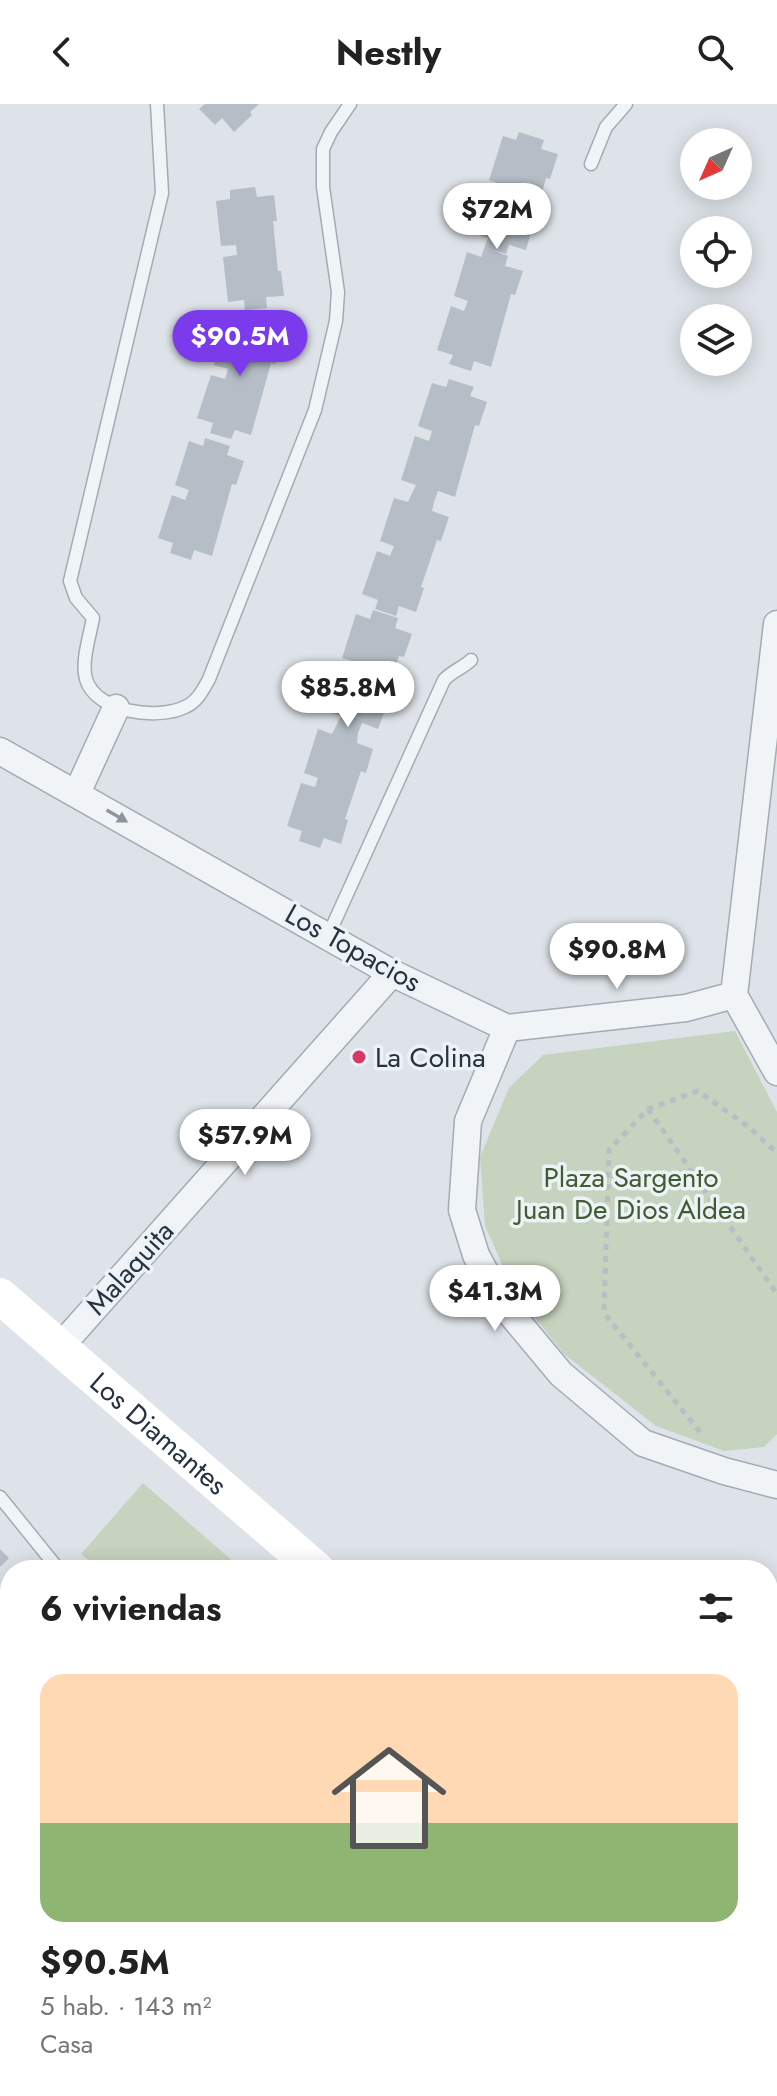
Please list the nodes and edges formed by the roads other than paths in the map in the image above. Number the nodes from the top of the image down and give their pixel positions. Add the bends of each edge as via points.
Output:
1 (157, 104) edge
2 (350, 104) edge
3 (626, 104) edge
4 (591, 164) dead end
5 (777, 624) edge
6 (471, 660) dead end
7 (116, 708) junction
8 (0, 751) edge
9 (77, 793) junction
10 (328, 936) junction
11 (392, 973) junction
12 (734, 995) junction
13 (507, 1028) junction
14 (777, 1072) edge
15 (0, 1296) edge
16 (59, 1348) junction
17 (777, 1485) edge
18 (0, 1497) edge
19 (51, 1560) edge
20 (305, 1560) edge

1 - 7 lane via 162,193 70,581 93,618 87,682
2 - 7 lane via 323,149 338,292 315,410 200,696 171,712
3 - 4 lane via 606,127
5 - 12 street
6 - 10 lane via 444,680
7 - 9 street
8 - 9 street, Los Topacios
9 -> 10 street, Los Topacios
10 - 11 street, Los Topacios
11 - 13 street, Los Topacios
11 - 16 street, Malaquita
12 - 13 street via 686,1008
12 - 14 street
13 - 17 street via 468,1121 462,1210 476,1255 501,1302 561,1374 643,1443
15 - 16 street, Los Diamantes
16 - 20 street, Los Diamantes
18 - 19 lane

